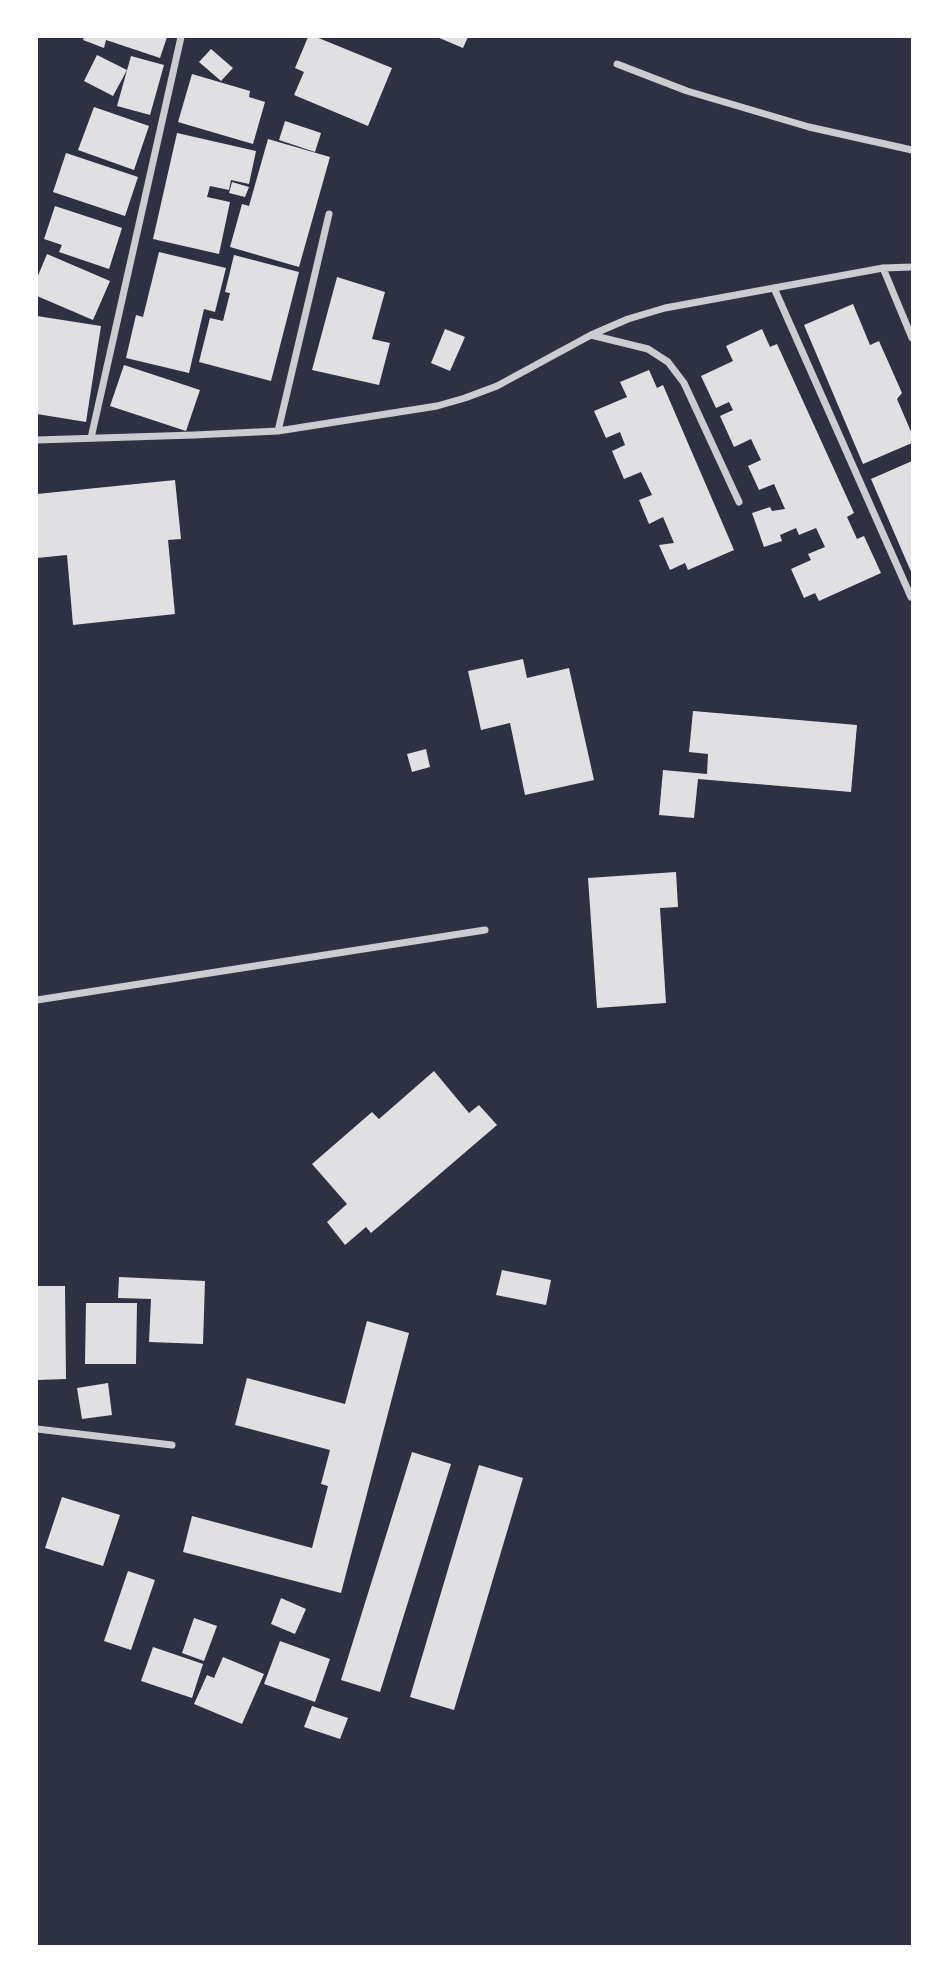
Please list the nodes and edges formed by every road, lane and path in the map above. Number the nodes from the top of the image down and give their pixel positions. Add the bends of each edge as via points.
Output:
1 (181, 37) edge
2 (617, 64) dead end
3 (912, 150) edge
4 (329, 214) dead end
5 (883, 268) junction
6 (912, 268) edge
7 (774, 288) junction
8 (591, 335) junction
9 (912, 338) edge
10 (278, 430) junction
11 (91, 438) junction
12 (37, 440) edge
13 (739, 502) dead end
14 (911, 597) edge
15 (485, 930) dead end
16 (37, 1000) edge
17 (37, 1429) edge
18 (173, 1446) dead end

1 - 11 street
2 - 3 street via 809,127
4 - 10 street
5 - 6 street
5 - 7 street
5 - 9 street
7 - 8 street via 665,307
7 - 14 street
8 - 10 street via 497,386 465,398
8 - 13 street via 648,349 668,362 684,383
10 - 11 street
11 - 12 street
15 - 16 street
17 - 18 street

